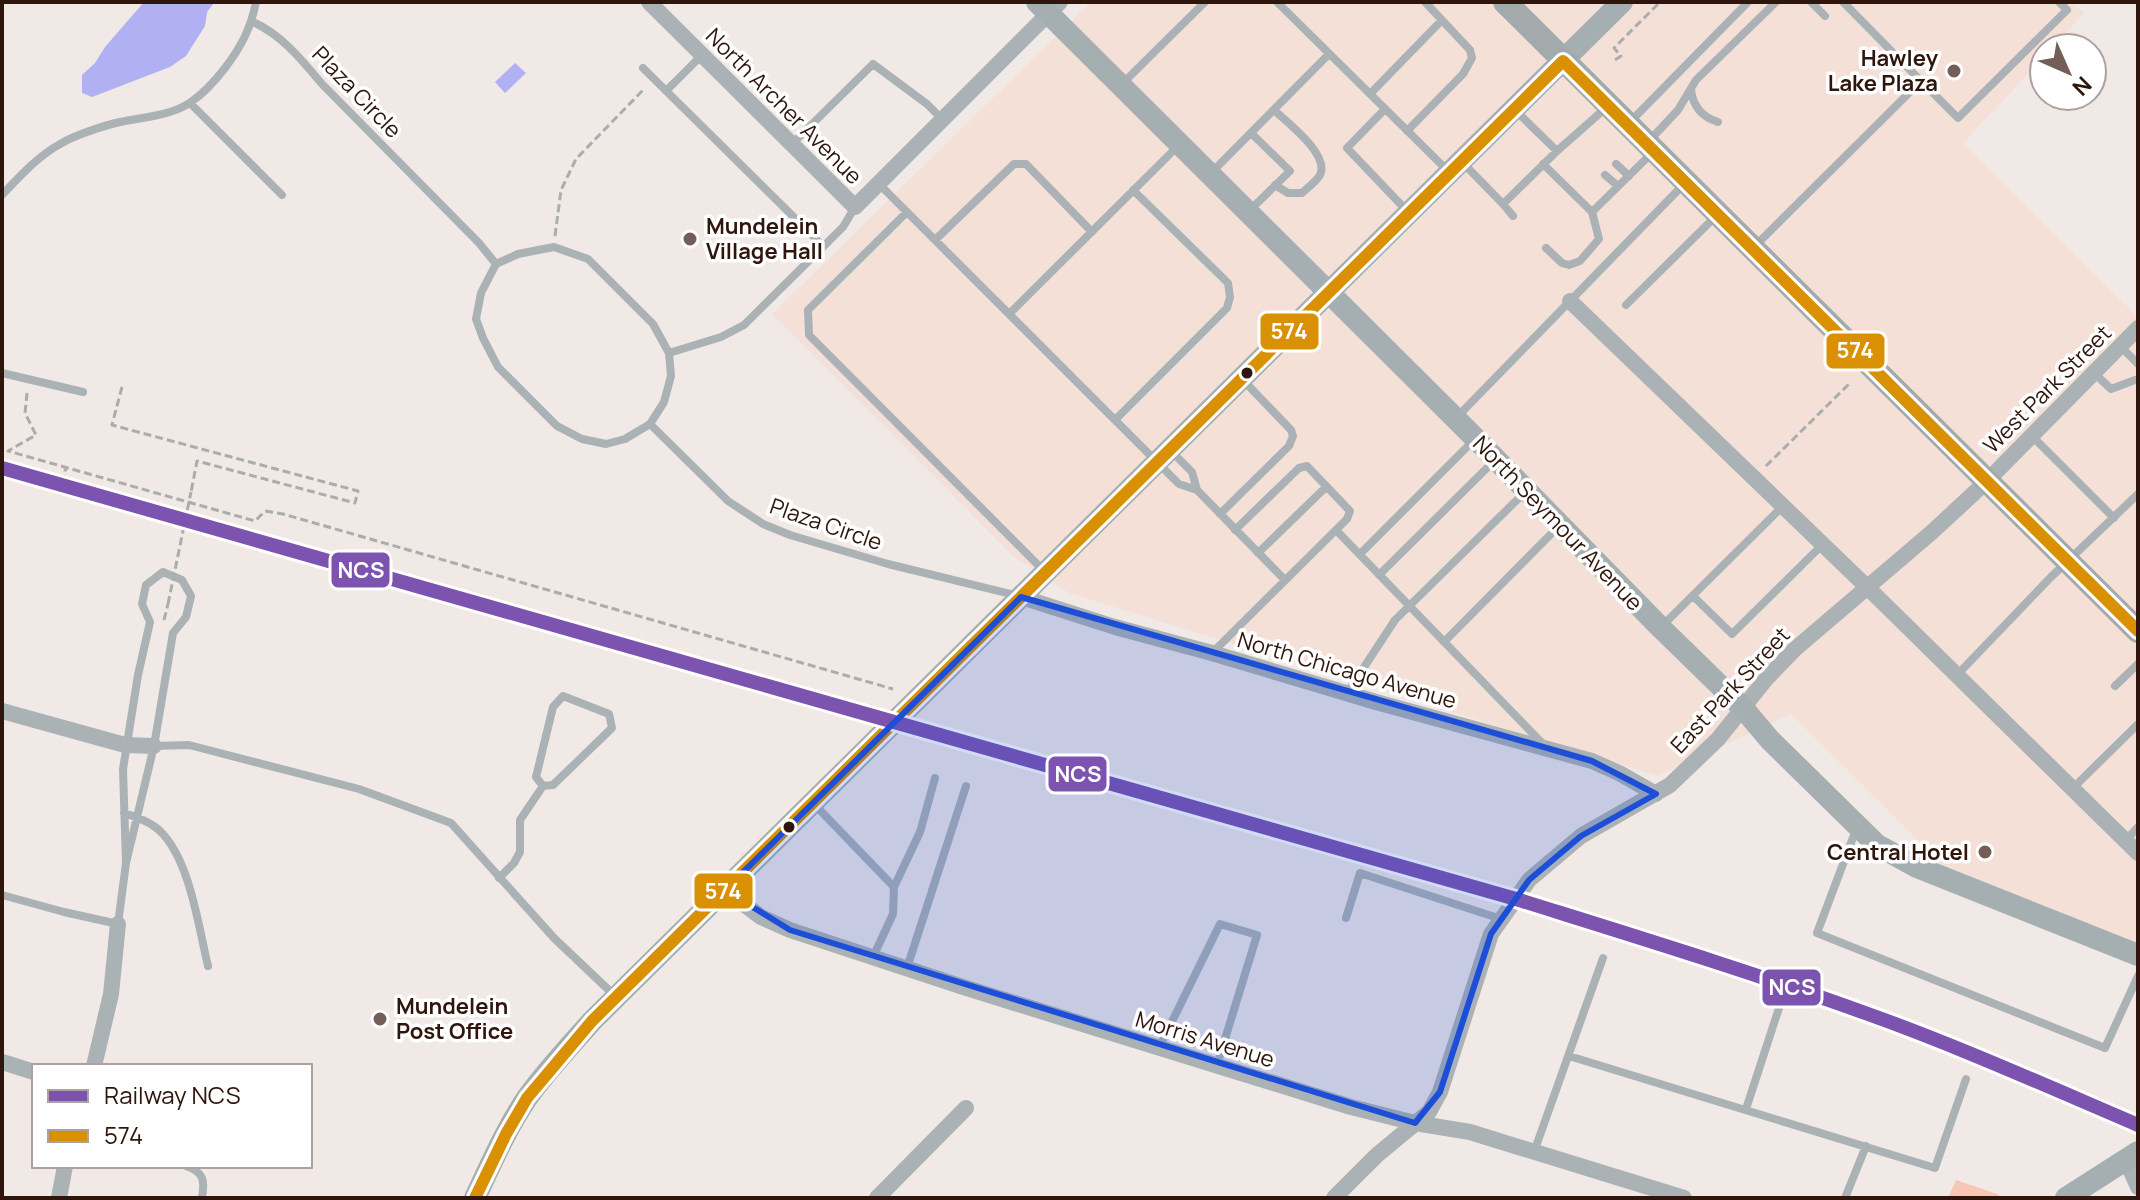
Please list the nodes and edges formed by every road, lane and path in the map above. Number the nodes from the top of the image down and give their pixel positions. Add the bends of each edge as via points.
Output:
1 (256, 2) edge
2 (649, 2) edge
3 (1205, 2) edge
4 (1277, 2) edge
5 (1425, 2) edge
6 (1505, 2) edge
7 (1622, 2) edge
8 (1660, 2) edge
9 (1748, 2) edge
10 (1776, 2) edge
11 (1811, 2) edge
12 (1843, 2) edge
13 (2059, 2) edge
14 (1048, 6) edge
15 (1825, 16) dead end
16 (1442, 20) junction
17 (253, 22) junction
18 (1329, 54) junction
19 (702, 55) junction
20 (1615, 60) dead end
21 (1563, 61) junction
22 (643, 68) dead end
23 (1921, 81) junction
24 (647, 85) dead end
25 (1121, 86) junction
26 (1691, 89) junction
27 (666, 91) junction
28 (1370, 94) junction
29 (190, 103) junction
30 (1608, 106) junction
31 (1385, 109) junction
32 (1514, 109) junction
33 (1274, 110) junction
34 (943, 120) junction
35 (1718, 122) dead end
36 (1627, 125) junction
37 (1583, 130) junction
38 (1407, 131) junction
39 (1251, 133) junction
40 (1591, 137) dead end
41 (1571, 140) junction
42 (792, 144) junction
43 (1180, 145) junction
44 (1650, 147) junction
45 (1579, 149) dead end
46 (1557, 151) junction
47 (1543, 164) junction
48 (1616, 164) dead end
49 (1456, 167) junction
50 (1210, 174) junction
51 (1605, 175) dead end
52 (1629, 176) junction
53 (878, 183) junction
54 (1686, 183) junction
55 (1275, 185) junction
56 (1618, 186) junction
57 (1133, 190) junction
58 (2, 195) edge
59 (282, 195) dead end
60 (1503, 204) junction
61 (855, 207) junction
62 (907, 212) junction
63 (1592, 212) junction
64 (1248, 213) junction
65 (1409, 213) junction
66 (1717, 214) junction
67 (1513, 216) dead end
68 (1092, 232) junction
69 (935, 240) junction
70 (823, 246) junction
71 (554, 247) junction
72 (1546, 248) dead end
73 (1752, 249) junction
74 (496, 264) junction
75 (1328, 293) junction
76 (1570, 301) junction
77 (1626, 305) dead end
78 (1009, 314) junction
79 (2138, 328) edge
80 (2120, 346) junction
81 (669, 353) junction
82 (2138, 365) edge
83 (2, 373) edge
84 (2094, 373) junction
85 (1242, 379) junction
86 (29, 381) junction
87 (2136, 381) edge
88 (1849, 384) dead end
89 (122, 387) dead end
90 (83, 392) dead end
91 (1455, 419) junction
92 (1115, 420) junction
93 (650, 424) junction
94 (2032, 436) junction
95 (1475, 438) junction
96 (1164, 456) junction
97 (1495, 460) junction
98 (66, 466) junction
99 (1754, 478) junction
100 (1987, 481) junction
101 (1326, 487) junction
102 (1197, 490) junction
103 (1525, 491) junction
104 (2138, 494) edge
105 (60, 495) dead end
106 (1783, 506) junction
107 (1220, 514) junction
108 (2114, 518) junction
109 (1560, 525) junction
110 (1235, 530) junction
111 (1336, 530) junction
112 (1823, 544) junction
113 (1258, 553) junction
114 (1360, 554) junction
115 (2068, 561) junction
116 (1045, 573) junction
117 (1379, 575) junction
118 (1285, 580) junction
119 (1867, 587) junction
120 (1693, 596) junction
121 (1021, 597) junction
122 (168, 604) dead end
123 (1409, 606) junction
124 (1661, 628) junction
125 (2138, 631) edge
126 (1444, 642) junction
127 (1212, 653) junction
128 (2138, 664) edge
129 (1957, 675) junction
130 (2115, 686) dead end
131 (893, 689) dead end
132 (1347, 693) junction
133 (1743, 708) junction
134 (2, 711) edge
135 (2138, 724) edge
136 (125, 745) junction
137 (154, 746) junction
138 (1548, 749) junction
139 (935, 778) dead end
140 (543, 786) junction
141 (966, 786) dead end
142 (2072, 789) junction
143 (1656, 794) junction
144 (813, 803) junction
145 (124, 813) junction
146 (137, 817) junction
147 (1858, 826) junction
148 (2138, 827) edge
149 (2125, 841) junction
150 (2138, 853) edge
151 (126, 863) junction
152 (499, 878) junction
153 (894, 887) junction
154 (725, 890) junction
155 (2, 895) edge
156 (1346, 918) dead end
157 (1501, 920) junction
158 (118, 924) junction
159 (2138, 955) edge
160 (873, 957) junction
161 (1603, 958) dead end
162 (208, 966) dead end
163 (907, 968) junction
164 (2138, 976) edge
165 (615, 997) junction
166 (1779, 1008) dead end
167 (1159, 1048) junction
168 (1569, 1056) junction
169 (2, 1062) edge
170 (94, 1064) edge
171 (1217, 1066) junction
172 (32, 1071) edge
173 (1966, 1079) dead end
174 (966, 1108) dead end
175 (1746, 1109) junction
176 (1415, 1123) junction
177 (1866, 1146) junction
178 (1534, 1152) junction
179 (2132, 1156) edge
180 (65, 1168) edge
181 (193, 1168) edge
182 (2138, 1187) edge
183 (59, 1198) edge
184 (202, 1198) edge
185 (475, 1198) edge
186 (877, 1198) edge
187 (1334, 1198) edge
188 (1684, 1198) edge
189 (1845, 1198) edge
190 (2066, 1198) edge

1 - 17 lane
2 - 19 street, North Archer Avenue
3 - 25 lane
4 - 18 lane
5 - 16 lane
6 - 21 main road
7 - 21 street
8 - 20 path via 1614,48 1621,56
9 - 36 lane
10 - 26 lane
11 - 15 lane
12 - 23 lane
13 - 23 lane via 2067,10 1958,118
14 - 25 street, North Seymour Avenue
14 - 34 street
16 - 28 lane
16 - 38 lane via 1472,58
17 - 29 lane via 240,50
17 - 74 lane, Plaza Circle via 269,29 302,60
18 - 28 lane
18 - 33 lane
19 - 27 lane
19 - 42 street, North Archer Avenue
21 - 30 main road
21 - 32 street
22 - 27 lane
23 - 73 lane
24 - 71 path via 567,173
25 - 43 street, North Seymour Avenue
26 - 35 lane via 1698,109
26 - 44 lane
27 - 70 lane
28 - 31 lane
29 - 58 lane via 63,142 28,167
29 - 59 lane
30 - 36 main road
30 - 37 lane
31 - 38 lane
31 - 65 lane via 1347,148
32 - 46 lane
32 - 49 street
33 - 39 lane
33 - 55 lane via 1318,153 1322,164 1319,176 1302,193
34 - 42 lane via 873,64
34 - 53 street
36 - 44 main road
37 - 40 lane
37 - 41 lane
38 - 49 lane
39 - 50 lane
39 - 55 lane via 1290,171
41 - 45 lane
41 - 46 lane
42 - 61 street, North Archer Avenue
43 - 50 street, North Seymour Avenue
43 - 57 lane
44 - 52 lane
44 - 54 main road
46 - 47 lane
47 - 60 lane
47 - 63 lane
48 - 52 lane
49 - 60 lane
49 - 65 street
50 - 64 street, North Seymour Avenue
51 - 56 lane
52 - 56 lane
53 - 61 street
53 - 62 lane
54 - 66 main road
54 - 76 lane
55 - 64 lane
56 - 63 lane
57 - 68 lane
57 - 92 lane via 1228,283 1230,297 1227,308
60 - 67 lane
61 - 70 lane
62 - 69 lane
62 - 116 lane via 808,310 809,335
63 - 72 lane via 1599,239 1580,261 1562,263
64 - 75 street, North Seymour Avenue
65 - 75 street
66 - 73 main road
66 - 77 lane
68 - 69 lane via 1026,164 1014,164
68 - 78 lane
69 - 78 lane
70 - 81 lane via 744,325
71 - 74 lane
71 - 81 lane via 588,259 653,324
73 - 100 main road
74 - 93 lane via 481,293 476,319 498,367 557,426 582,439 606,444
75 - 85 street
75 - 91 street, North Seymour Avenue
76 - 91 lane
76 - 99 street
78 - 92 lane
79 - 80 street, West Park Street
80 - 82 lane
80 - 84 street, West Park Street
81 - 93 lane via 671,376 664,402
82 - 87 lane
83 - 86 lane
84 - 87 lane via 2111,389
84 - 94 street, West Park Street
85 - 96 street
85 - 107 lane via 1293,436
86 - 90 lane
86 - 98 path via 25,413 36,435 8,451
88 - 99 path
89 - 122 path, bridge via 112,425 358,491 355,503 197,461
91 - 95 street, North Seymour Avenue
92 - 96 lane
93 - 121 lane, Plaza Circle via 728,501 763,524 888,564
94 - 100 street, West Park Street
94 - 108 lane
95 - 97 street, North Seymour Avenue
95 - 114 lane
96 - 102 lane via 1179,484
96 - 102 lane via 1192,472
96 - 116 street
97 - 103 street, North Seymour Avenue
97 - 117 lane
98 - 105 path
98 - 131 path via 255,521 265,511 283,514
99 - 106 street
100 - 115 main road
100 - 119 street, East Park Street
101 - 110 lane via 1307,466 1299,468
101 - 111 lane via 1350,511
101 - 113 lane
102 - 107 lane
103 - 109 street, North Seymour Avenue
103 - 123 lane
104 - 108 lane
106 - 112 street
106 - 120 lane
107 - 110 lane
108 - 115 lane
109 - 124 street, North Seymour Avenue
109 - 126 lane
110 - 113 lane
111 - 114 lane
111 - 118 lane
112 - 119 street
112 - 120 lane via 1732,634
113 - 118 lane
114 - 117 lane
115 - 125 main road
115 - 129 lane
116 - 121 street
117 - 123 lane
118 - 127 lane
119 - 129 street
119 - 133 street, East Park Street via 1795,649
120 - 124 lane
121 - 127 street, North Chicago Avenue
121 - 144 street
123 - 126 lane
123 - 132 lane
124 - 133 street, North Seymour Avenue
126 - 138 lane
127 - 132 street, North Chicago Avenue
128 - 130 lane
129 - 142 street
132 - 138 street, North Chicago Avenue
133 - 143 street, East Park Street via 1718,739
133 - 147 street, North Seymour Avenue
134 - 136 street
135 - 142 lane
136 - 137 street
136 - 137 lane via 150,622 142,604 146,585 163,572 182,580 191,596 186,617 173,633
136 - 145 lane
137 - 146 lane
137 - 152 lane via 189,745 359,789 451,823
138 - 143 street, North Chicago Avenue via 1592,761
139 - 153 lane via 920,832
140 - 140 lane via 553,785 612,728 609,714 563,696 553,707 536,777
140 - 152 lane via 520,820 520,852
141 - 163 lane
142 - 149 street
143 - 157 street, East Park Street via 1581,836 1529,880
144 - 153 lane
144 - 154 street
145 - 146 lane
145 - 151 lane
146 - 151 lane
146 - 162 lane via 160,831 183,866
147 - 159 street, North Seymour Avenue via 1877,845 1917,867
147 - 164 lane via 1817,933 2105,1048
148 - 149 lane
149 - 150 street
151 - 158 lane
152 - 165 lane
153 - 160 lane via 893,914
154 - 160 street, Morris Avenue via 761,917
154 - 165 street
155 - 158 lane
156 - 157 lane via 1360,873
157 - 176 street, East Park Street via 1491,934 1440,1092
158 - 170 street via 111,994
160 - 163 street, Morris Avenue
161 - 168 lane
163 - 167 street, Morris Avenue
165 - 185 street via 526,1099
166 - 175 lane
167 - 171 street, Morris Avenue
167 - 171 lane via 1220,924 1257,935
168 - 175 lane
168 - 178 lane
169 - 172 street
171 - 176 street, Morris Avenue
173 - 177 lane via 1935,1168
174 - 186 street
175 - 177 lane
176 - 178 street, Morris Avenue via 1470,1132
176 - 187 street, East Park Street
177 - 189 lane
178 - 188 street, Morris Avenue
179 - 182 street
179 - 190 street
180 - 183 street
181 - 184 lane via 204,1185

